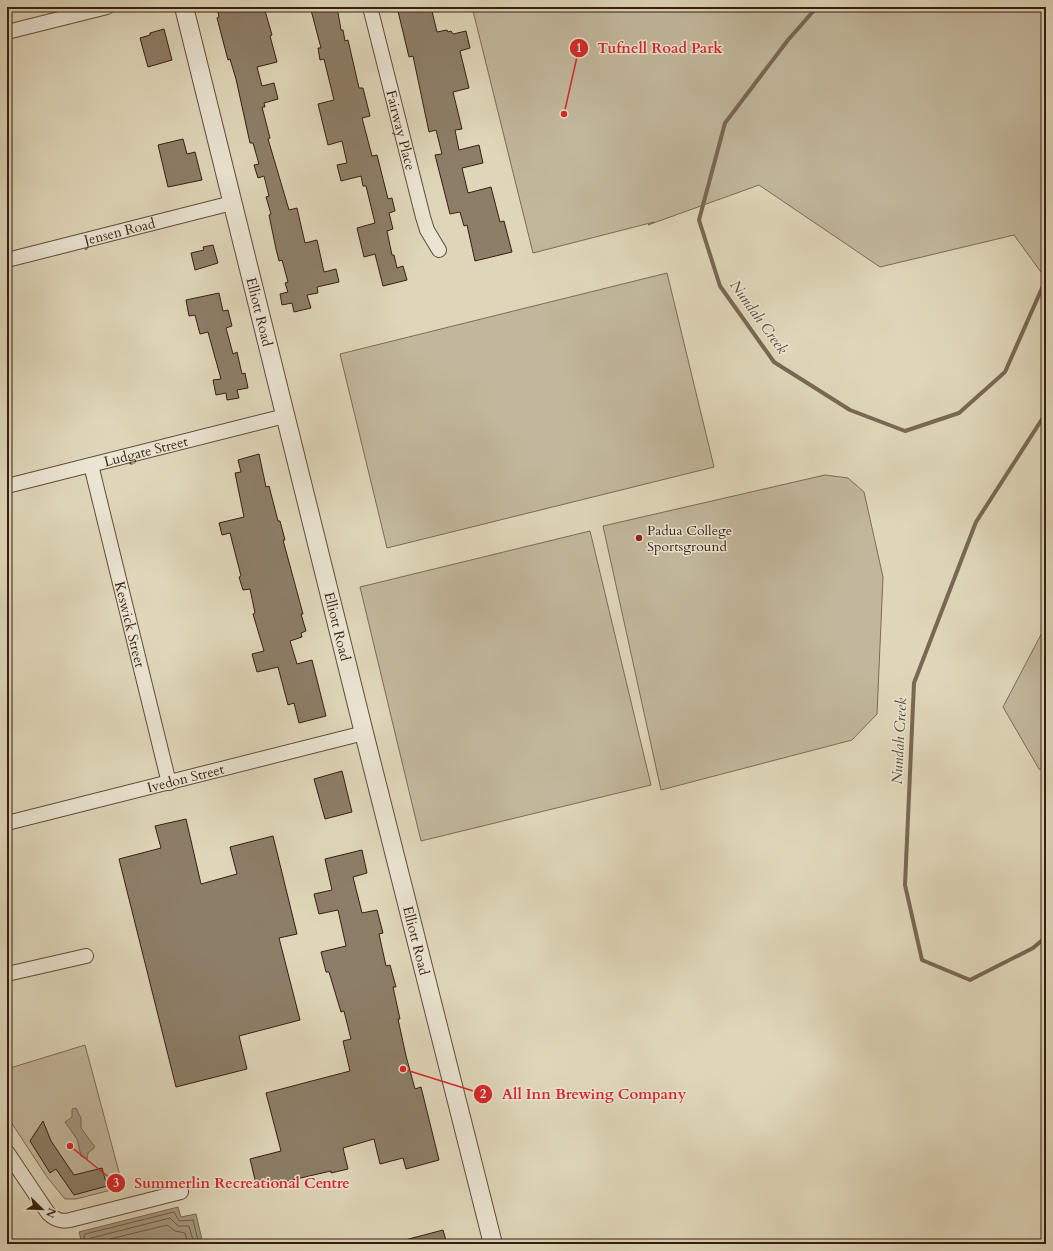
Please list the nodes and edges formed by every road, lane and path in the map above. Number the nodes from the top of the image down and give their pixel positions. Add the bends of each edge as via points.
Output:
1 (108, 7) edge
2 (184, 7) edge
3 (370, 7) edge
4 (7, 32) edge
5 (232, 203) junction
6 (439, 250) dead end
7 (7, 260) edge
8 (285, 416) junction
9 (91, 465) junction
10 (7, 486) edge
11 (364, 733) junction
12 (169, 783) junction
13 (7, 823) edge
14 (86, 956) dead end
15 (7, 974) edge
16 (7, 1152) edge
17 (182, 1192) dead end
18 (494, 1244) edge

1 - 4 street
2 - 5 street, Elliott Road
3 - 6 street, Fairway Place via 423,217
5 - 7 street, Jensen Road
5 - 8 street, Elliott Road
8 - 9 street, Ludgate Street
8 - 11 street, Elliott Road
9 - 10 street, Ludgate Street
9 - 12 street, Keswick Street
11 - 12 street, Ivedon Street
11 - 18 street, Elliott Road
12 - 13 street, Ivedon Street
14 - 15 street
16 - 17 street via 48,1213 58,1220 70,1220

